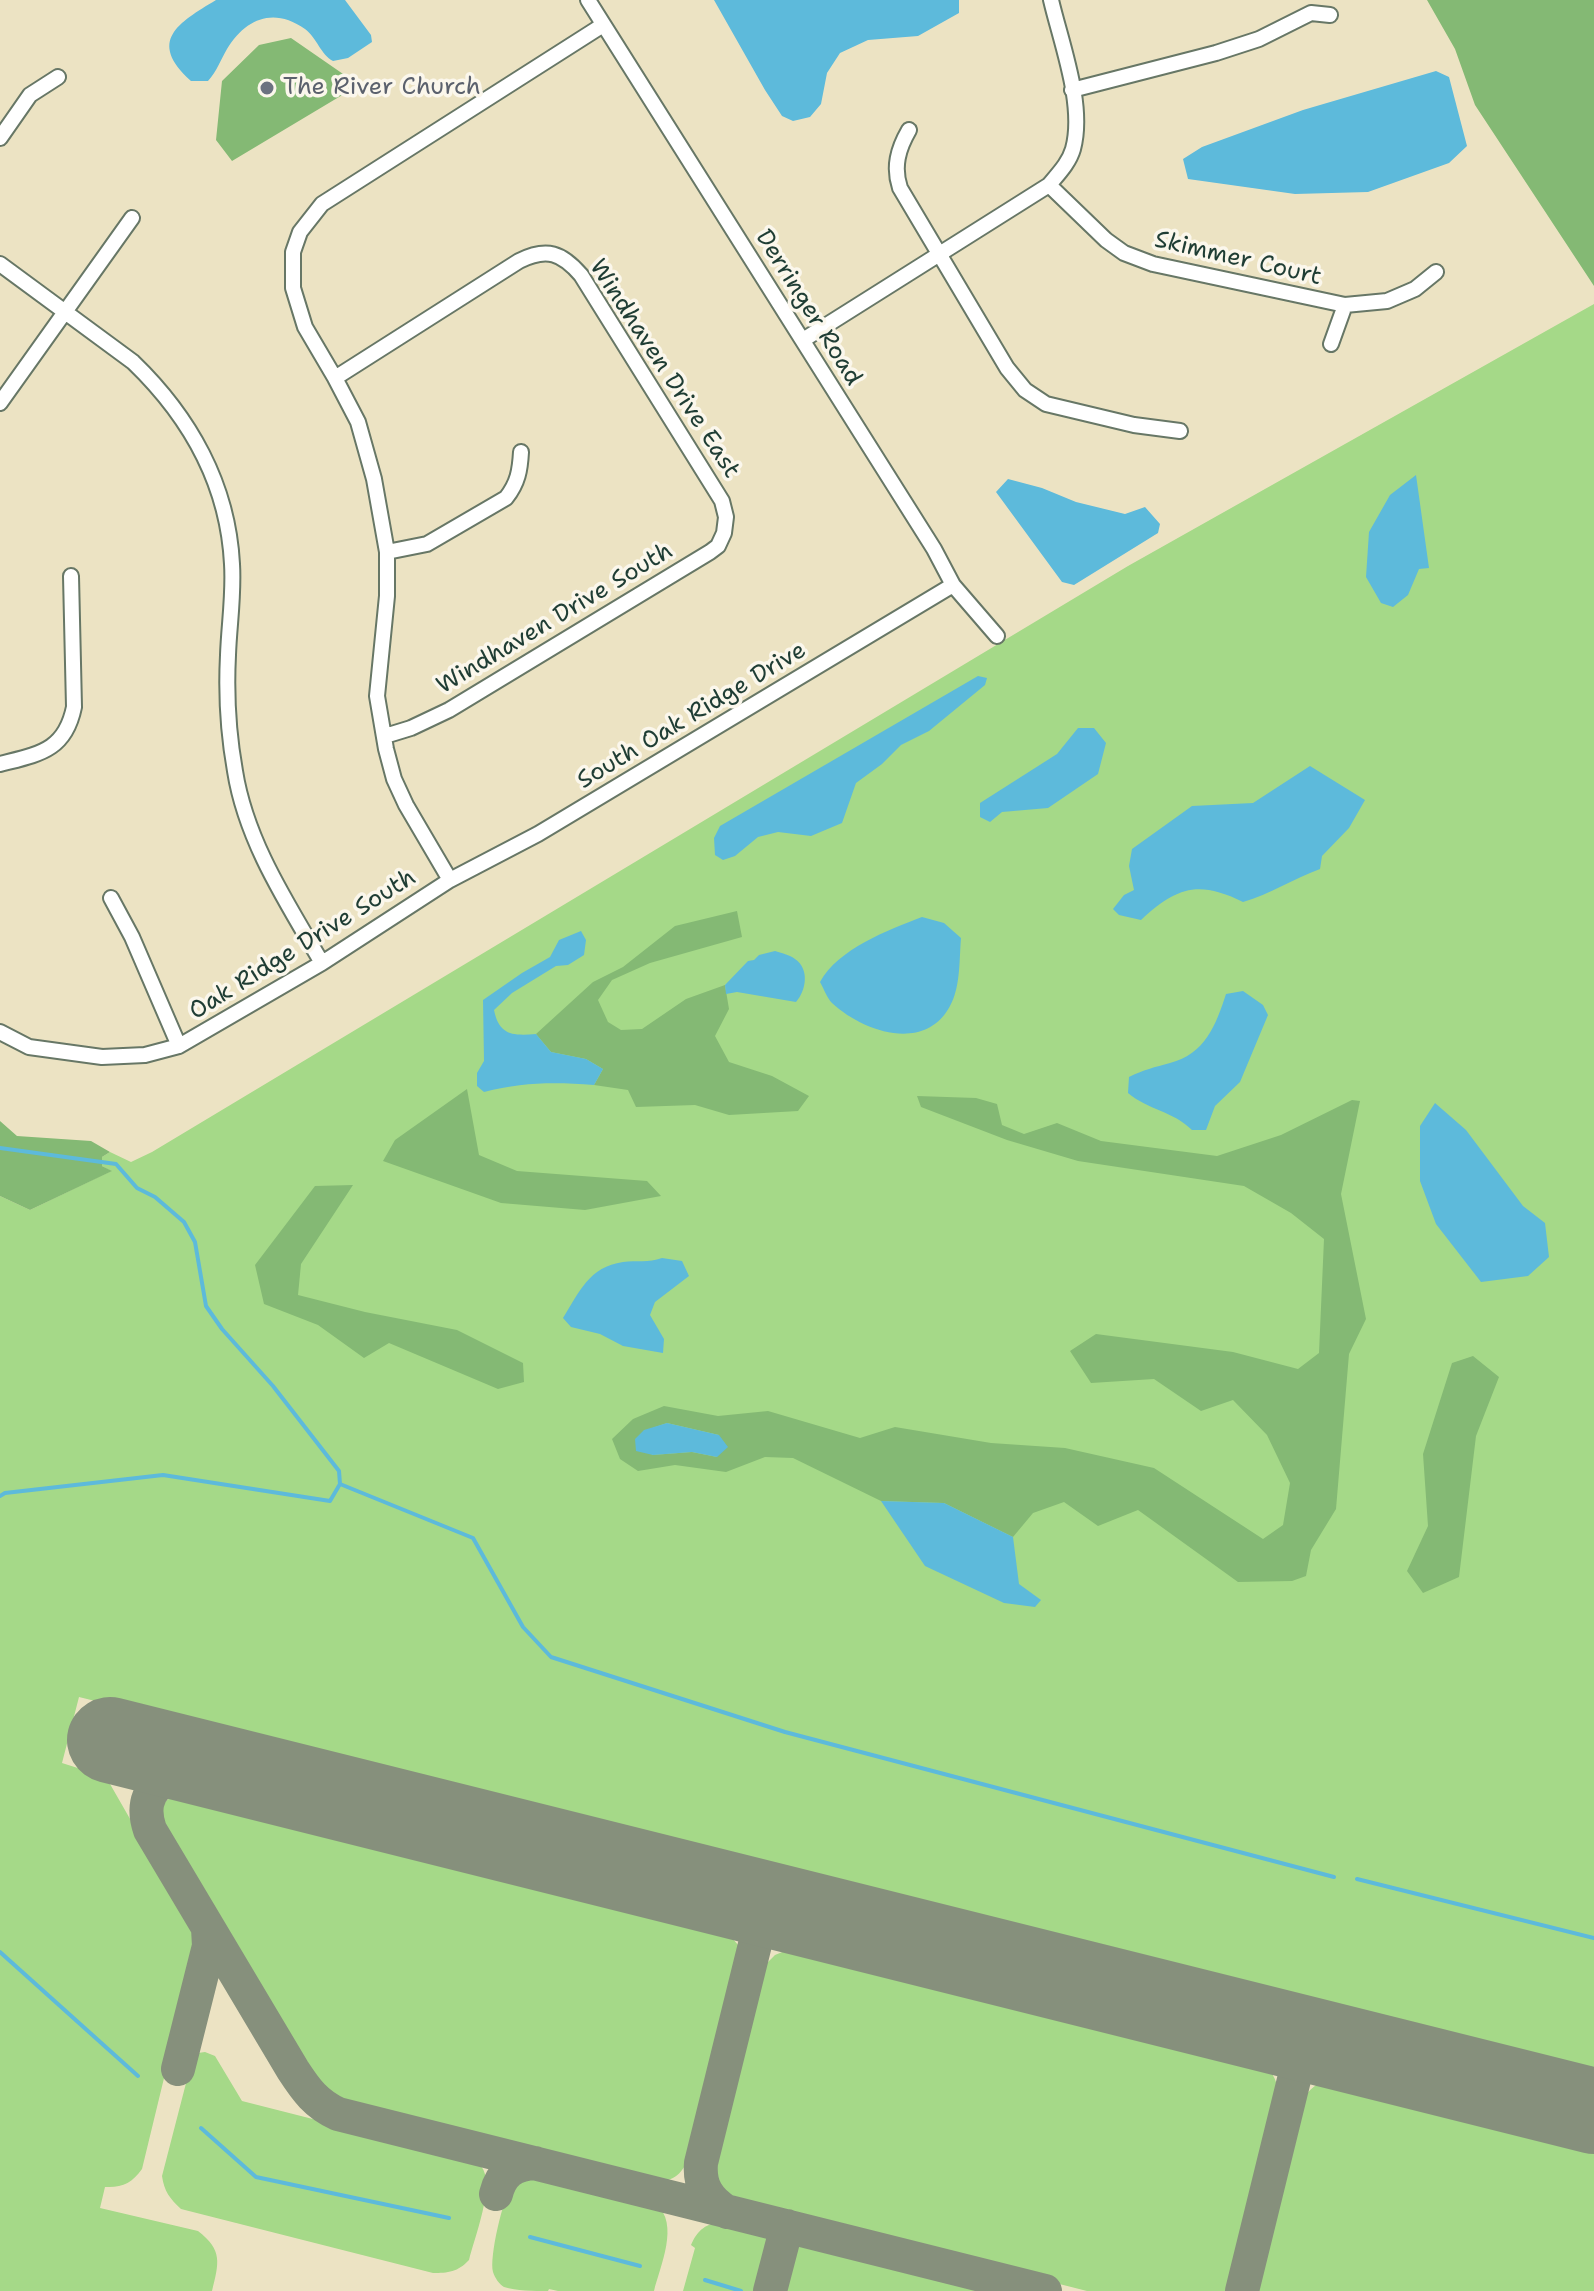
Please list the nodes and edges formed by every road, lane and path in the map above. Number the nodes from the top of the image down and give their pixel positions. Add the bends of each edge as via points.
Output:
1 (588, 0) edge
2 (1051, 0) edge
3 (1330, 15) dead end
4 (603, 25) junction
5 (58, 77) dead end
6 (1072, 90) junction
7 (909, 130) dead end
8 (0, 138) edge
9 (1049, 185) junction
10 (132, 218) dead end
11 (938, 256) junction
12 (0, 264) edge
13 (1436, 272) dead end
14 (1345, 305) junction
15 (65, 311) junction
16 (803, 340) junction
17 (1331, 344) dead end
18 (335, 378) junction
19 (0, 403) edge
20 (1180, 431) dead end
21 (521, 452) dead end
22 (726, 517) joint
23 (387, 552) junction
24 (71, 576) dead end
25 (953, 585) junction
26 (997, 636) dead end
27 (385, 736) junction
28 (0, 764) edge
29 (450, 880) junction
30 (111, 898) dead end
31 (322, 963) junction
32 (0, 1032) edge
33 (179, 1046) junction

1 - 4 street, Derringer Road
2 - 6 street
3 - 6 street via 1311,13 1216,53
4 - 16 street, Derringer Road
4 - 18 street via 322,204 297,239 292,271 305,327
5 - 8 street via 30,95
6 - 9 street via 1073,149
7 - 11 street via 896,161 896,176
9 - 11 street
9 - 14 street, Skimmer Court via 1124,253 1153,264
10 - 15 street
11 - 16 street
11 - 20 street via 1025,390 1046,404 1071,411
12 - 15 street
13 - 14 street, Skimmer Court via 1387,301
14 - 17 street
15 - 19 street
15 - 31 street via 151,379 189,427 220,491 232,564 227,715 235,775 267,865
16 - 25 street, Derringer Road
18 - 22 street, Windhaven Drive East via 519,261 534,254 554,255 569,261 581,275 710,479
18 - 23 street via 358,422
21 - 23 street via 519,474 506,498 427,544
22 - 27 street, Windhaven Drive South via 718,546 710,552 449,710
23 - 27 street via 377,696
24 - 28 street via 71,723 50,749
25 - 26 street, Derringer Road
25 - 29 street, South Oak Ridge Drive via 538,834
27 - 29 street via 394,779
29 - 31 street, Oak Ridge Drive South
30 - 33 street
31 - 33 street, Oak Ridge Drive South
32 - 33 street, Oak Ridge Drive South via 29,1047 102,1057 145,1055

